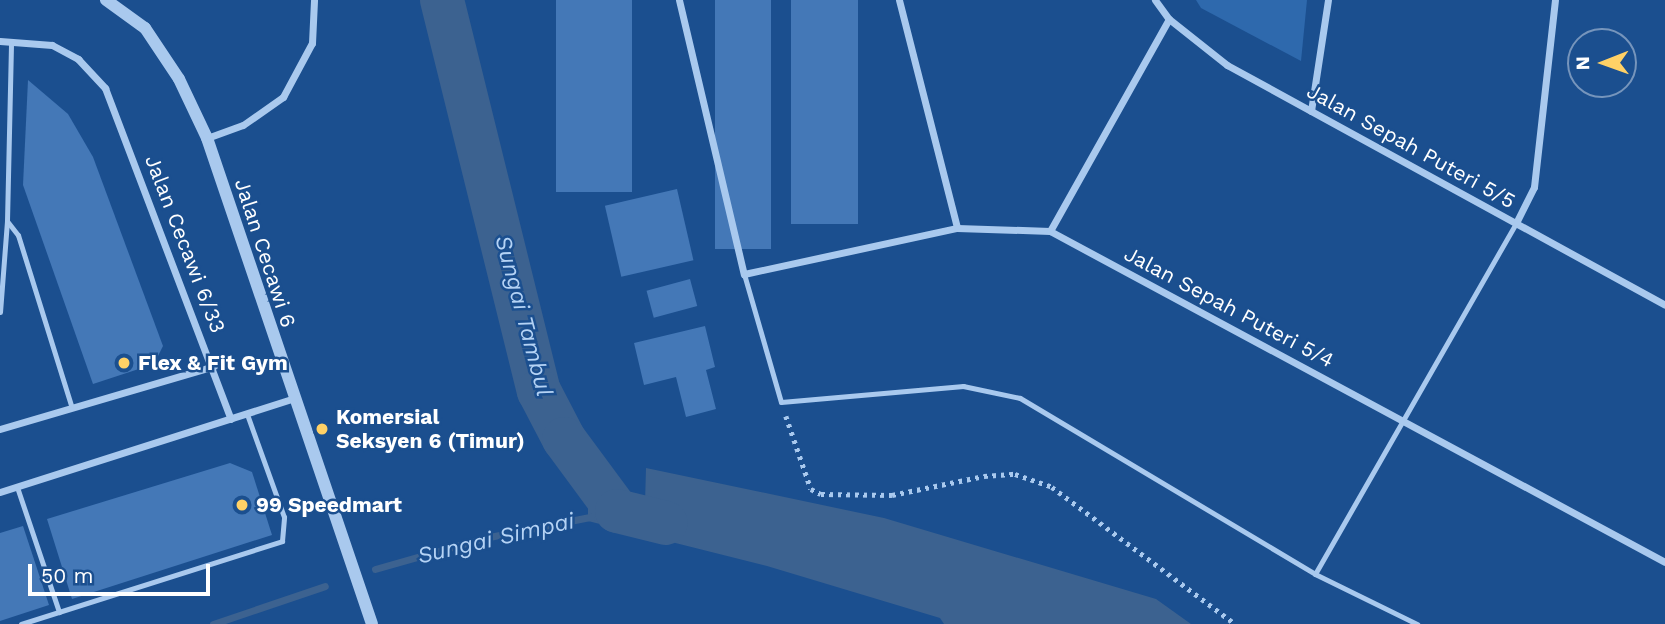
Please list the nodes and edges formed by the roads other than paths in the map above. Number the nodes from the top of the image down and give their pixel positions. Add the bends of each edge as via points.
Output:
1 (106, 0) edge
2 (314, 0) edge
3 (679, 0) edge
4 (899, 0) edge
5 (1154, 0) edge
6 (1328, 0) edge
7 (1555, 0) edge
8 (1169, 19) junction
9 (0, 41) edge
10 (11, 41) junction
11 (1311, 111) junction
12 (207, 138) junction
13 (7, 221) junction
14 (1516, 223) junction
15 (957, 228) junction
16 (1050, 231) junction
17 (744, 274) junction
18 (1665, 304) edge
19 (0, 312) edge
20 (214, 366) junction
21 (292, 399) junction
22 (72, 408) junction
23 (247, 414) junction
24 (231, 419) junction
25 (1404, 420) junction
26 (0, 429) edge
27 (18, 487) junction
28 (0, 492) edge
29 (1665, 562) edge
30 (1315, 573) junction
31 (59, 612) junction
32 (21, 624) edge
33 (372, 624) edge
34 (1417, 624) edge

1 - 12 street, Jalan Cecawi 6 via 145,28 179,79
2 - 12 street via 312,43 283,97 243,125
3 - 17 street
4 - 15 street
5 - 8 street, Jalan Sepah Puteri 5/5
6 - 11 street
7 - 14 street via 1534,187
8 - 11 street, Jalan Sepah Puteri 5/5 via 1227,65
8 - 16 street
9 - 10 street, Jalan Cecawi 6/33
10 - 13 lane
10 - 20 street, Jalan Cecawi 6/33 via 51,45 78,59 105,88
11 - 14 street, Jalan Sepah Puteri 5/5
12 - 21 street, Jalan Cecawi 6
13 - 19 lane
13 - 22 lane via 18,235
14 - 18 street, Jalan Sepah Puteri 5/5
14 - 25 lane
15 - 16 street, Jalan Sepah Puteri 5/4
15 - 17 street, Jalan Sepah Puteri 5/4
16 - 25 street, Jalan Sepah Puteri 5/4
17 - 30 lane via 781,402 963,386 1020,398
20 - 22 street
20 - 24 street, Jalan Cecawi 6/33
21 - 23 street
21 - 33 street, Jalan Cecawi 6
22 - 26 street
23 - 24 street
23 - 31 lane via 284,517 282,541
24 - 27 street
25 - 29 street, Jalan Sepah Puteri 5/4
25 - 30 lane
27 - 28 street
27 - 31 lane
30 - 34 lane
31 - 32 lane

